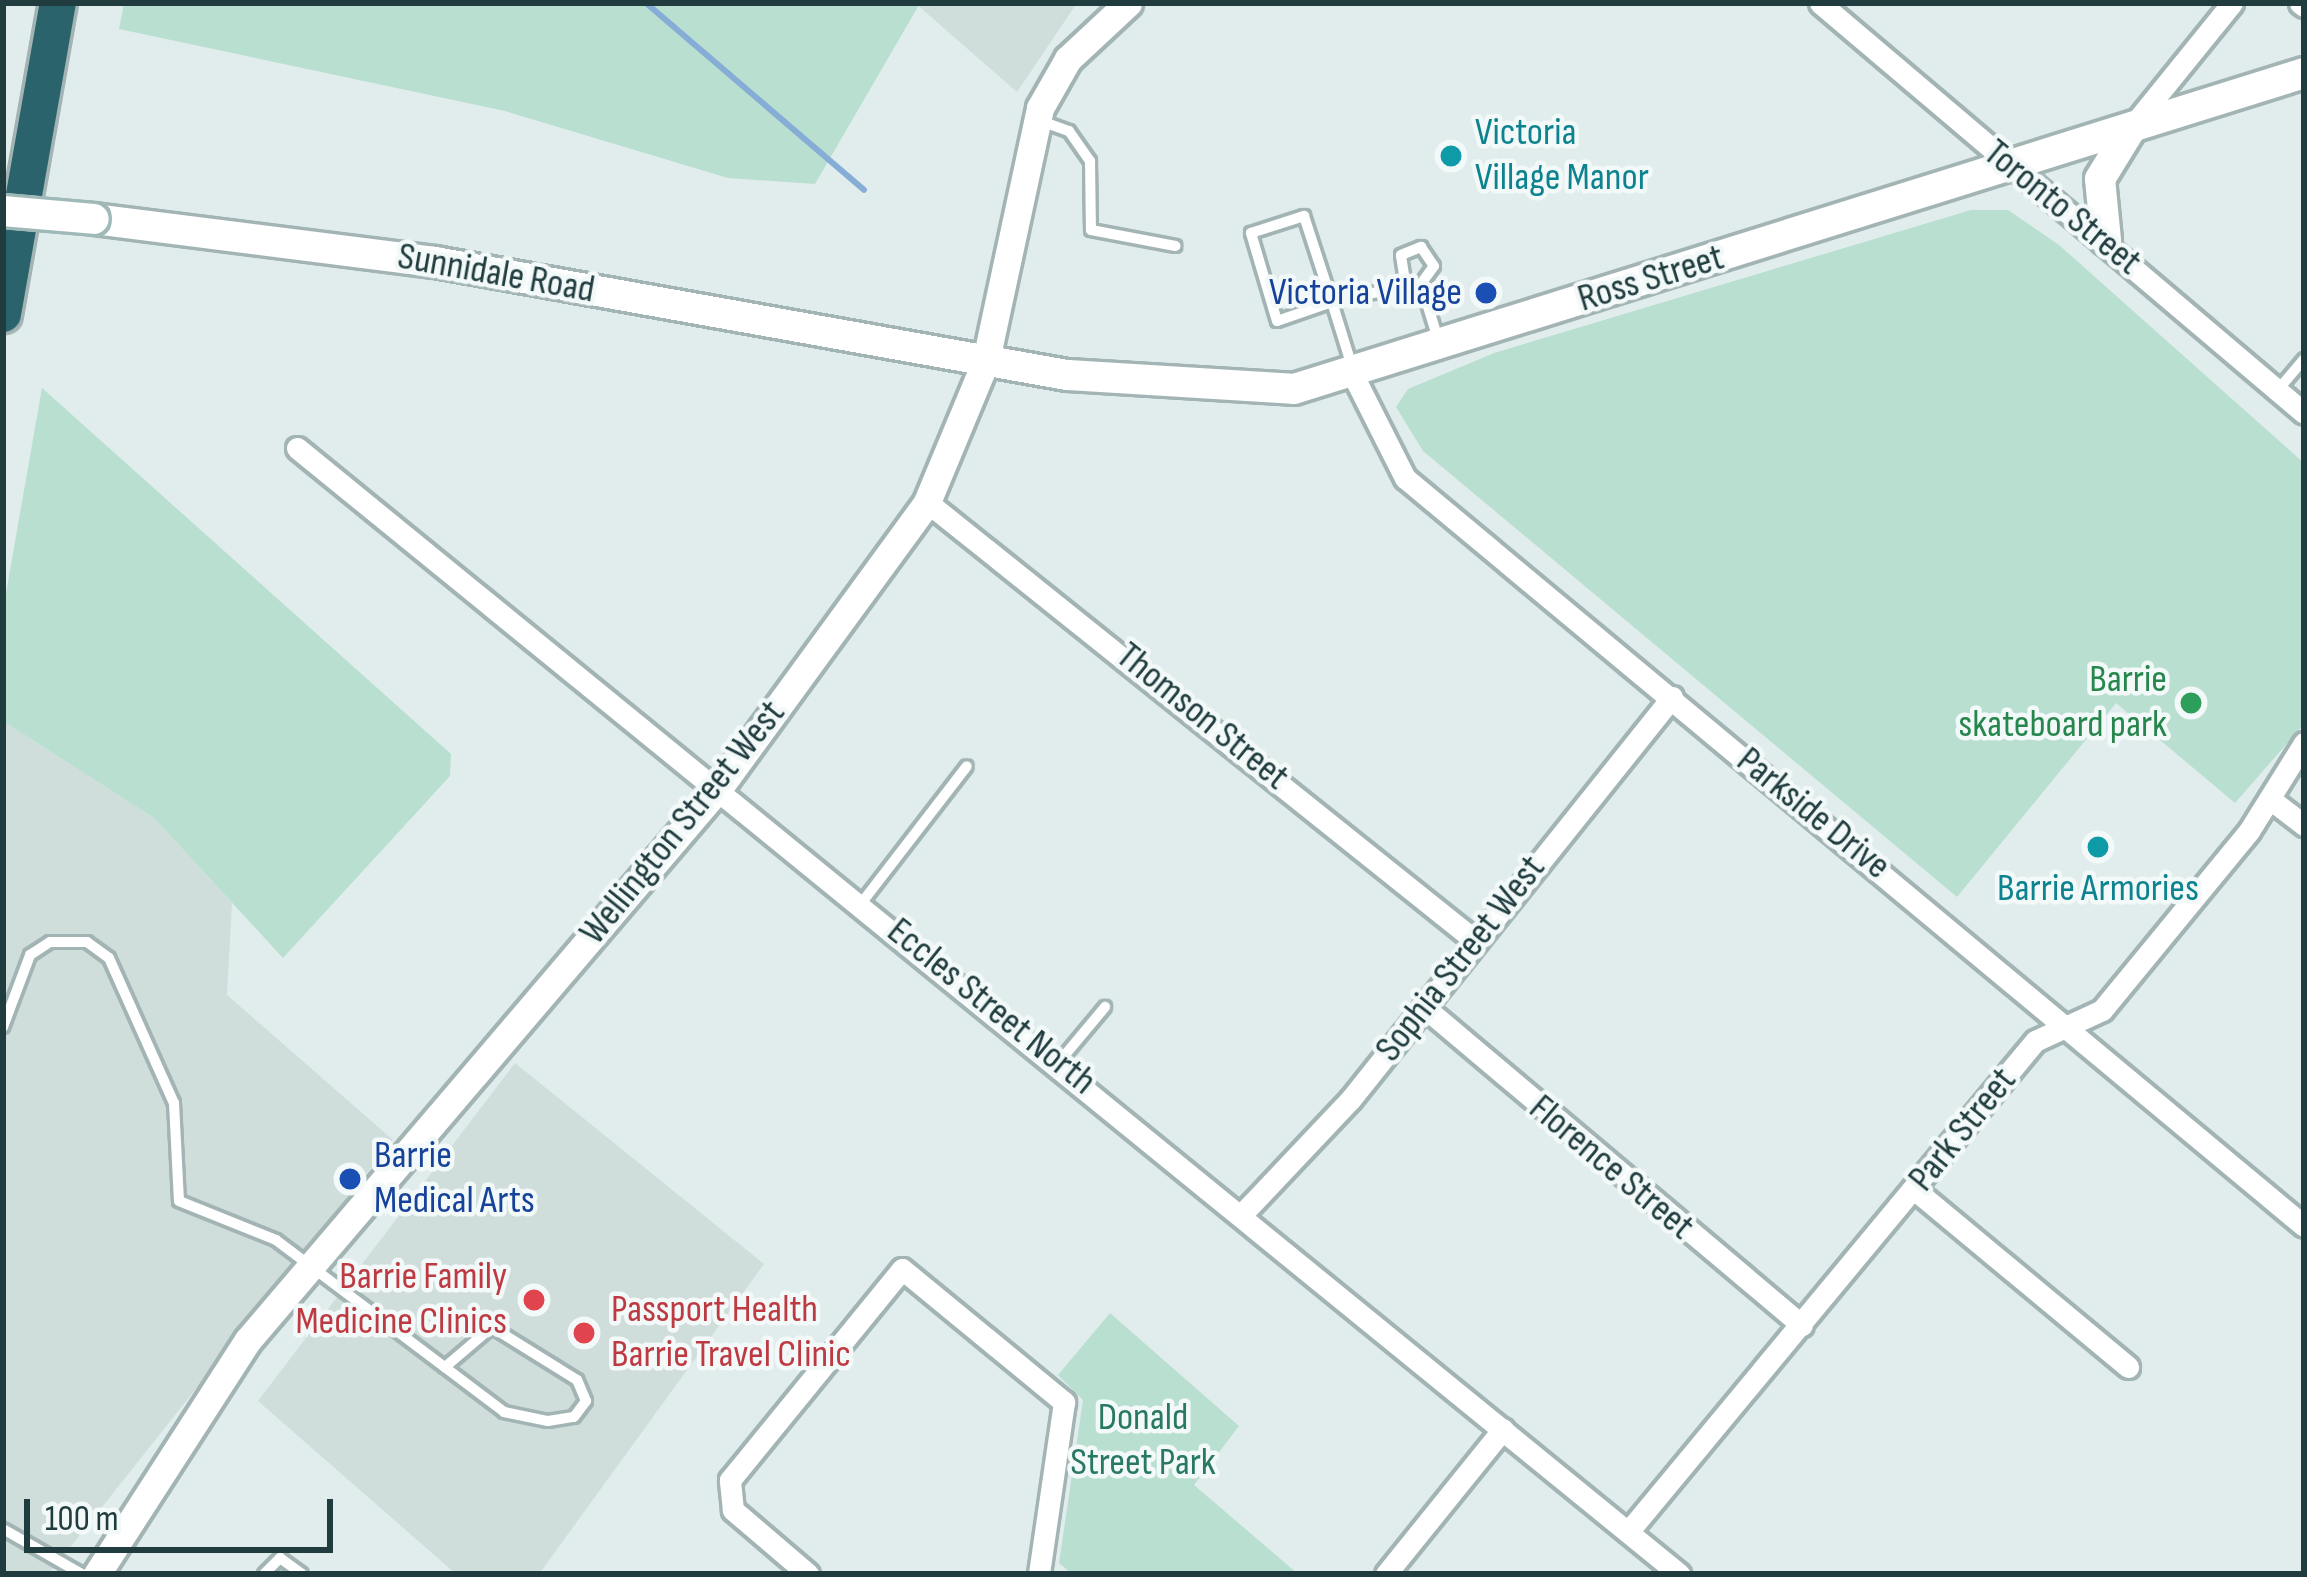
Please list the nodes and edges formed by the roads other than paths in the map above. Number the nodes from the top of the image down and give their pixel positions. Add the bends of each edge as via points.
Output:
1 (58, 3) edge
2 (1128, 3) edge
3 (1820, 3) edge
4 (2232, 3) edge
5 (2304, 73) edge
6 (1037, 119) junction
7 (2130, 130) junction
8 (2009, 168) junction
9 (3, 211) edge
10 (2106, 240) junction
11 (1176, 246) dead end
12 (1406, 280) junction
13 (1420, 284) junction
14 (1362, 295) dead end
15 (1332, 302) junction
16 (3, 314) edge
17 (1441, 348) junction
18 (2304, 359) edge
19 (986, 360) junction
20 (1355, 379) junction
21 (2277, 391) junction
22 (2304, 412) edge
23 (297, 448) dead end
24 (927, 502) junction
25 (1672, 698) junction
26 (2304, 743) edge
27 (967, 766) dead end
28 (721, 785) junction
29 (2270, 799) junction
30 (2304, 825) edge
31 (862, 902) junction
32 (1473, 939) junction
33 (1105, 1007) dead end
34 (1424, 1007) junction
35 (3, 1027) edge
36 (2065, 1027) junction
37 (1059, 1062) junction
38 (1915, 1190) junction
39 (1243, 1214) junction
40 (2304, 1226) edge
41 (312, 1266) junction
42 (1802, 1325) junction
43 (445, 1367) junction
44 (2128, 1367) dead end
45 (1503, 1429) junction
46 (3, 1528) edge
47 (1628, 1532) junction
48 (82, 1574) edge
49 (97, 1574) edge
50 (264, 1574) edge
51 (302, 1574) edge
52 (808, 1574) edge
53 (1039, 1574) edge
54 (1386, 1574) edge
55 (1679, 1574) edge

1 - 16 highway
2 - 6 street, Wellington Street West via 1068,59
3 - 8 street, Toronto Street
4 - 7 street
5 - 7 main road, Ross Street
6 - 11 lane via 1069,131 1090,161 1091,230
6 - 19 street, Wellington Street West
7 - 8 main road, Ross Street
7 - 10 main road via 2100,179
8 - 10 street, Toronto Street
8 - 17 main road, Ross Street
9 - 19 main road, Sunnidale Road, bridge via 435,262
10 - 21 street, Toronto Street
12 - 13 lane
12 - 13 lane via 1401,255 1421,247 1435,266
12 - 14 lane
13 - 17 lane
15 - 15 lane via 1304,216 1251,233 1277,321
15 - 20 lane
17 - 20 main road, Ross Street
18 - 21 lane
19 - 20 main road, Ross Street via 1232,390
19 - 24 street, Wellington Street West
20 - 25 street, Parkside Drive via 1405,478
21 - 22 street, Toronto Street
23 - 28 street, Eccles Street North
24 - 28 street, Wellington Street West
24 - 32 street, Thomson Street
25 - 32 street, Sophia Street West
25 - 36 street, Parkside Drive
26 - 29 street, Park Street
27 - 31 lane
28 - 31 street, Eccles Street North
28 - 41 street, Wellington Street West
29 - 30 street
29 - 36 street, Park Street via 2102,1010
31 - 37 street, Eccles Street North
32 - 34 street, Sophia Street West
33 - 37 lane
34 - 39 street, Sophia Street West
34 - 42 street, Florence Street
35 - 41 lane via 30,956 50,942 87,942 109,958 174,1103 179,1201
36 - 38 street, Park Street via 2035,1041
36 - 40 street, Parkside Drive
37 - 39 street, Eccles Street North
38 - 42 street, Park Street
38 - 44 street
39 - 45 street, Eccles Street North
41 - 43 lane
41 - 49 street, Wellington Street West via 227,1368
42 - 47 street, Park Street
43 - 43 lane via 492,1327 577,1380 586,1401 574,1417 504,1412
45 - 47 street, Eccles Street North
45 - 54 street
46 - 48 lane
47 - 55 street, Eccles Street North
50 - 51 lane via 280,1558
52 - 53 street via 733,1510 730,1480 902,1269 1064,1402

